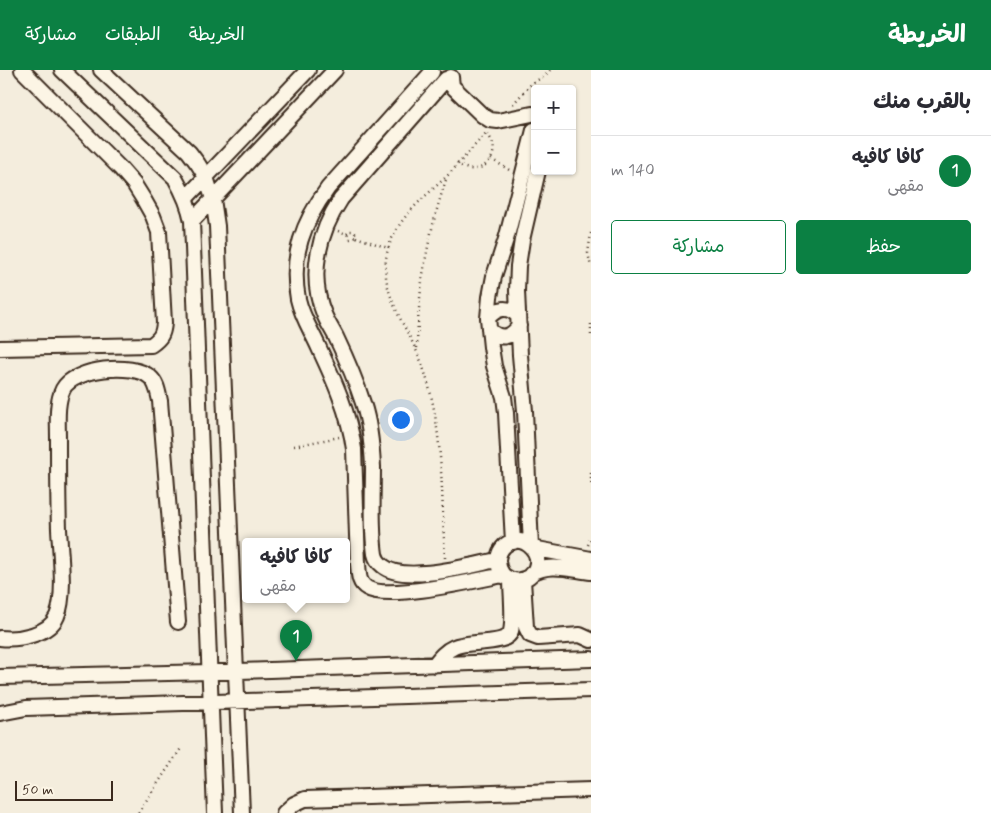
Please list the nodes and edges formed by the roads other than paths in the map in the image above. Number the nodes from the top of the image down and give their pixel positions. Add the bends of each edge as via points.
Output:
1 (22, 70) edge
2 (62, 70) edge
3 (101, 70) edge
4 (308, 70) edge
5 (335, 70) edge
6 (432, 71) edge
7 (452, 75) edge
8 (410, 96) junction
9 (422, 106) junction
10 (531, 112) edge
11 (375, 135) junction
12 (388, 146) junction
13 (530, 171) edge
14 (206, 177) junction
15 (328, 188) junction
16 (186, 198) junction
17 (213, 199) junction
18 (341, 199) junction
19 (192, 222) junction
20 (507, 236) junction
21 (522, 240) junction
22 (518, 321) junction
23 (489, 323) junction
24 (336, 338) junction
25 (319, 347) junction
26 (0, 348) edge
27 (363, 403) junction
28 (345, 409) junction
29 (525, 411) junction
30 (506, 413) junction
31 (509, 467) junction
32 (528, 467) junction
33 (373, 477) junction
34 (355, 480) junction
35 (374, 538) junction
36 (357, 541) junction
37 (513, 542) junction
38 (532, 548) junction
39 (376, 555) junction
40 (591, 559) edge
41 (497, 560) junction
42 (358, 564) junction
43 (386, 569) junction
44 (591, 572) edge
45 (517, 577) junction
46 (379, 591) junction
47 (178, 622) dead end
48 (0, 638) edge
49 (591, 640) edge
50 (591, 659) edge
51 (434, 665) junction
52 (236, 671) junction
53 (210, 672) junction
54 (0, 677) edge
55 (591, 690) edge
56 (237, 702) junction
57 (211, 703) junction
58 (0, 713) edge
59 (591, 790) edge
60 (215, 813) edge
61 (242, 813) edge
62 (284, 813) edge

1 - 26 street via 120,168 153,216 159,232 164,322 163,333 152,345
2 - 16 street via 175,178
3 - 14 street via 189,152
4 - 14 street
5 - 17 street
6 - 7 street via 438,77
6 - 8 street
7 - 9 street
7 - 10 street via 452,86 490,120
8 - 9 street
8 - 11 street
9 - 12 street
11 - 12 street
11 - 15 street
12 - 18 street
13 - 20 street
13 - 21 street
14 - 16 street
14 - 17 street
15 - 18 street
15 - 25 street via 303,229 297,252 296,276 301,308
16 - 19 street
17 - 19 street
17 - 52 street
18 - 24 street via 325,228 316,270 324,314
19 - 53 street
20 - 21 street
20 - 23 street via 494,276
21 - 22 street via 518,266
22 - 23 street via 513,311 506,308 493,312
22 - 23 street via 514,333 501,337 494,334
22 - 29 street
23 - 30 street via 494,366
24 - 25 street
24 - 27 street
25 - 28 street
27 - 28 street
27 - 33 street via 370,430
28 - 34 street via 352,434
29 - 30 street
29 - 32 street
30 - 31 street
31 - 32 street
31 - 37 street
32 - 38 street
33 - 34 street
33 - 35 street
34 - 36 street
35 - 36 street
35 - 39 street
36 - 42 street
37 - 38 street via 526,543
37 - 41 street via 502,548
38 - 40 street
38 - 45 street via 536,564
39 - 42 street
39 - 43 street
41 - 43 street via 420,574
41 - 45 street via 498,565
42 - 46 street via 364,586
43 - 46 street
44 - 45 street via 550,567
45 - 46 street via 421,590
45 - 49 street via 530,635 538,638 580,635
45 - 51 street via 512,630 508,637 500,641 455,646 444,652
47 - 48 street via 160,401 156,385 149,376 131,369 103,370 84,373 71,380 61,395 58,502 61,588 56,619 33,635
50 - 51 street
51 - 52 street
52 - 53 street
52 - 56 street
53 - 54 street
53 - 57 street
55 - 56 street
56 - 57 street
56 - 61 street
57 - 58 street via 26,708
57 - 60 street
59 - 62 street via 305,799

